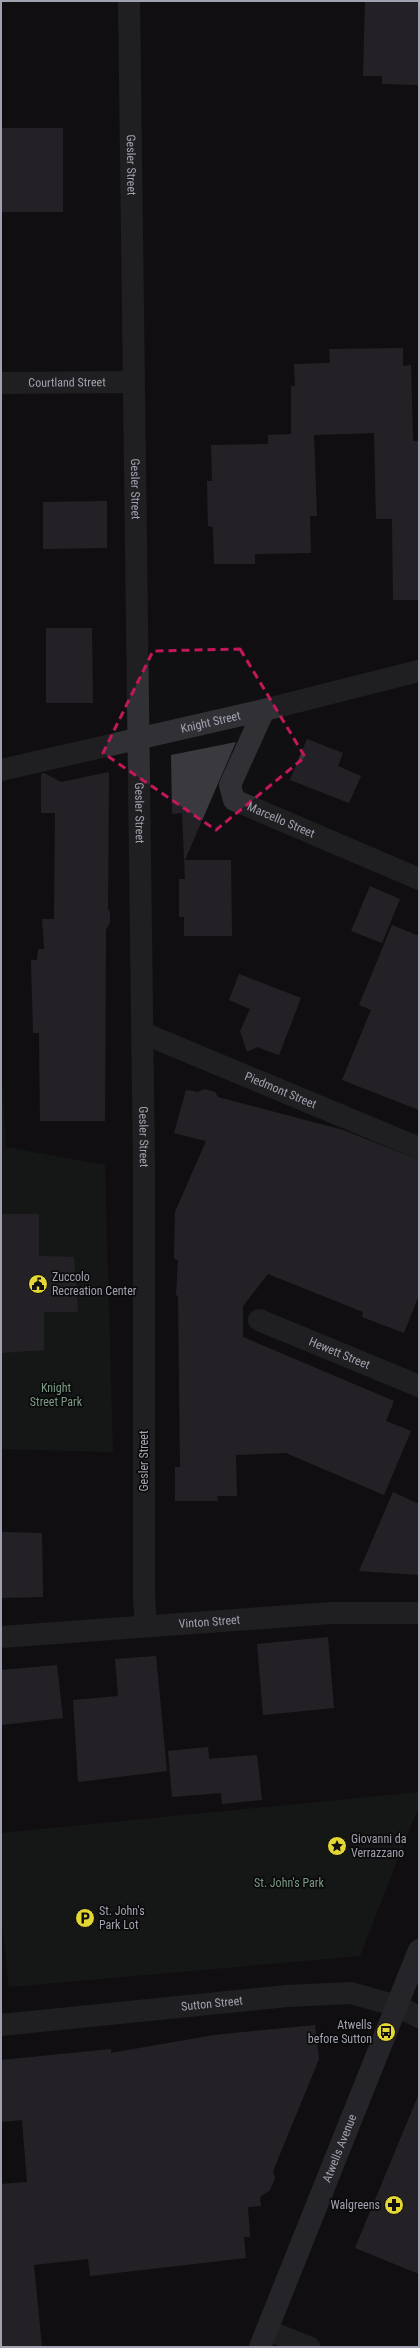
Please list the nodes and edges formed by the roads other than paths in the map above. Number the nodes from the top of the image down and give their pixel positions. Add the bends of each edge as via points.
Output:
1 (129, 1) edge
2 (134, 382) junction
3 (1, 383) edge
4 (419, 671) edge
5 (264, 710) junction
6 (139, 737) junction
7 (1, 770) edge
8 (419, 879) edge
9 (142, 1032) junction
10 (419, 1148) edge
11 (259, 1320) dead end
12 (419, 1386) edge
13 (419, 1614) edge
14 (146, 1626) junction
15 (1, 1637) edge
16 (419, 1950) edge
17 (397, 2006) junction
18 (419, 2017) edge
19 (1, 2025) edge
20 (263, 2338) edge
21 (310, 2347) edge

1 - 2 street, Gesler Street
2 - 3 street, Courtland Street
2 - 6 street, Gesler Street
4 - 5 street, Knight Street
5 - 6 street, Knight Street
5 - 8 street, Marcello Street via 230,785 234,800
6 - 7 street, Knight Street
6 - 9 street, Gesler Street
9 - 10 street, Piedmont Street
9 - 14 street, Gesler Street
11 - 12 street, Hewett Street
13 - 14 street, Vinton Street via 331,1613
14 - 15 street, Vinton Street
16 - 17 main road, Atwells Avenue
17 - 18 street, Sutton Street
17 - 19 street, Sutton Street via 351,1993 324,1994
17 - 20 main road, Atwells Avenue
20 - 21 lane

